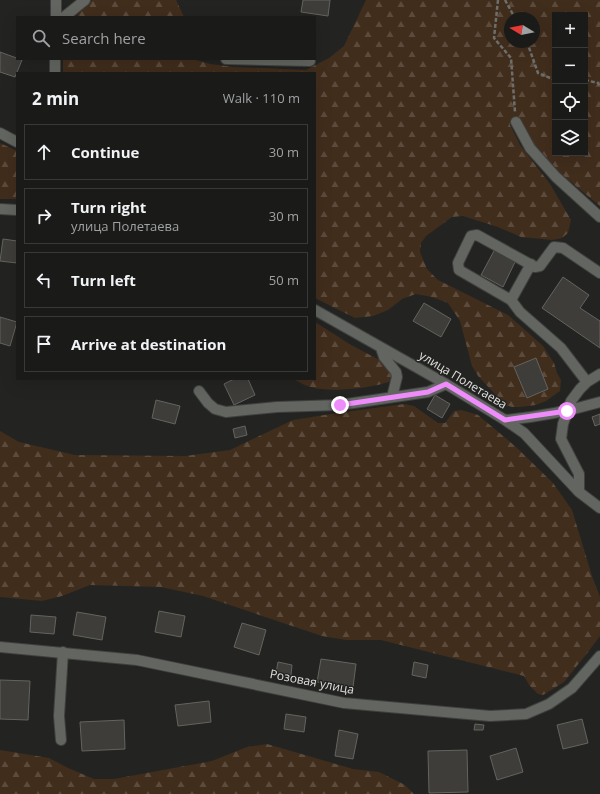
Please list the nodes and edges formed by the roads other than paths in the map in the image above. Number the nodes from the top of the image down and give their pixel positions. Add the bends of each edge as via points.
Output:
1 (56, 0) edge
2 (85, 0) edge
3 (56, 16) edge
4 (65, 16) edge
5 (55, 60) edge
6 (268, 60) edge
7 (310, 61) dead end
8 (55, 72) edge
9 (516, 122) road end
10 (0, 133) edge
11 (16, 141) edge
12 (0, 209) edge
13 (16, 210) edge
14 (600, 217) edge
15 (531, 264) junction
16 (600, 273) edge
17 (511, 300) junction
18 (316, 311) edge
19 (381, 348) junction
20 (595, 378) edge
21 (446, 384) junction
22 (199, 391) dead end
23 (392, 397) junction
24 (600, 402) edge
25 (567, 411) junction
26 (505, 420) junction
27 (579, 492) junction
28 (600, 508) edge
29 (0, 647) edge
30 (63, 652) junction
31 (600, 656) edge
32 (61, 740) dead end

1 - 3 street
2 - 4 street
5 - 8 street
6 - 7 street
9 - 14 street via 530,148 556,177
10 - 11 street
12 - 13 street
15 - 16 street via 535,267 540,266 554,247 563,248
15 - 17 street
15 - 17 street via 477,235 471,236 458,263 459,270
17 - 20 street via 520,312
18 - 19 street, улица Полетаева
19 - 21 street, улица Полетаева
19 - 23 street via 384,357 396,372
20 - 25 street via 571,401
21 - 23 street via 428,392
21 - 26 street, улица Полетаева
22 - 23 street via 215,409 226,412 340,405
24 - 25 street
25 - 26 street
25 - 27 street via 561,439 579,474
26 - 27 street, улица Полетаева via 524,433
27 - 28 street, улица Полетаева
29 - 30 street, Розовая улица
30 - 31 street, Розовая улица via 137,660 344,703 490,716 526,714 549,704 572,688
30 - 32 street via 59,716

